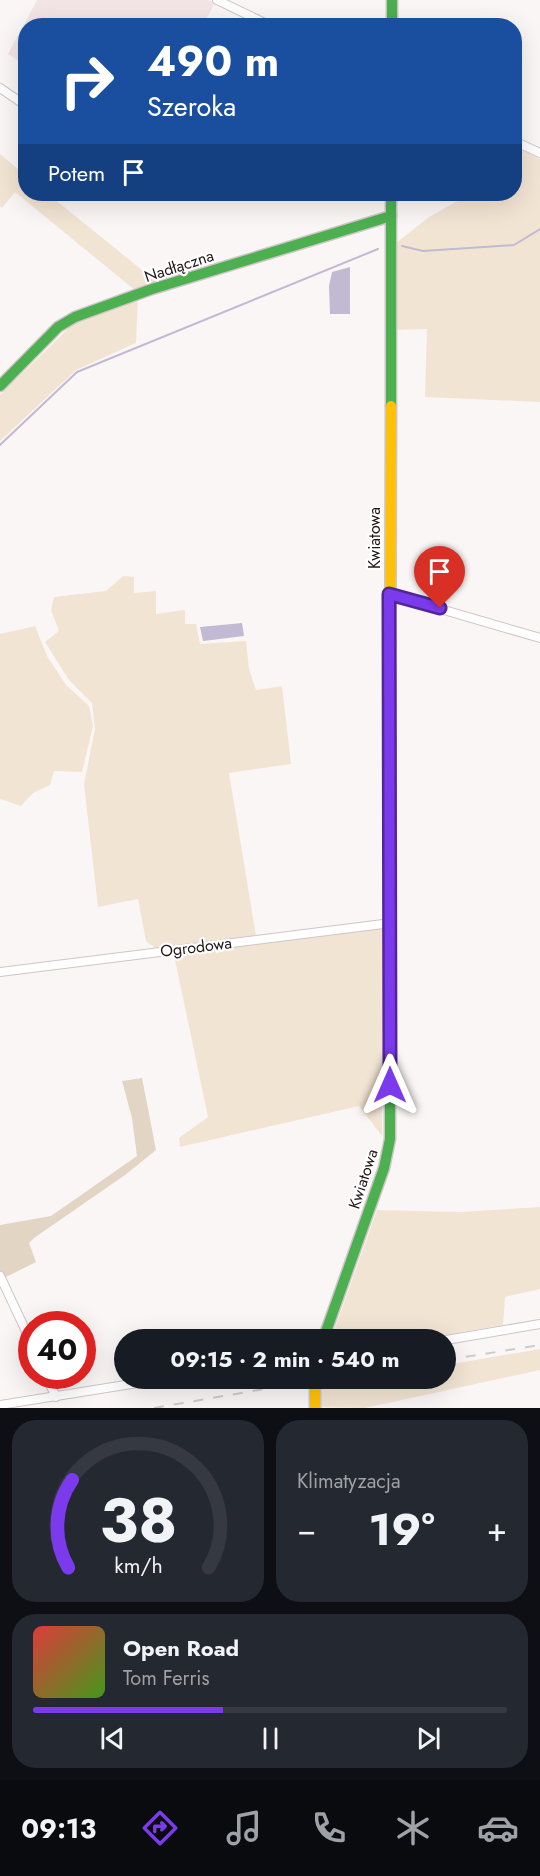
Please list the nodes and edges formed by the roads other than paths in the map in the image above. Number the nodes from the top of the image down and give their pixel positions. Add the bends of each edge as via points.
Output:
1 (217, 0) edge
2 (392, 0) edge
3 (254, 18) edge
4 (392, 18) edge
5 (0, 88) edge
6 (18, 100) edge
7 (522, 145) edge
8 (540, 153) edge
9 (391, 201) edge
10 (391, 216) junction
11 (0, 386) edge
12 (389, 594) junction
13 (540, 638) edge
14 (391, 923) junction
15 (0, 972) edge
16 (0, 1276) edge
17 (18, 1314) edge
18 (540, 1324) edge
19 (327, 1329) edge
20 (456, 1338) edge
21 (114, 1388) edge
22 (52, 1389) edge
23 (315, 1389) edge
24 (56, 1398) junction
25 (0, 1405) edge
26 (315, 1408) edge

1 - 3 street
2 - 4 street
5 - 6 street
7 - 8 street
9 - 10 street, Kwiatowa
10 - 11 street, Nadłączna via 152,289 75,317 58,327
10 - 12 street, Kwiatowa
12 - 13 street
12 - 14 street, Kwiatowa
14 - 15 street, Ogrodowa
14 - 19 street, Kwiatowa via 388,1155
16 - 17 street
18 - 20 street
21 - 24 street
22 - 24 street
23 - 26 street
24 - 25 street

